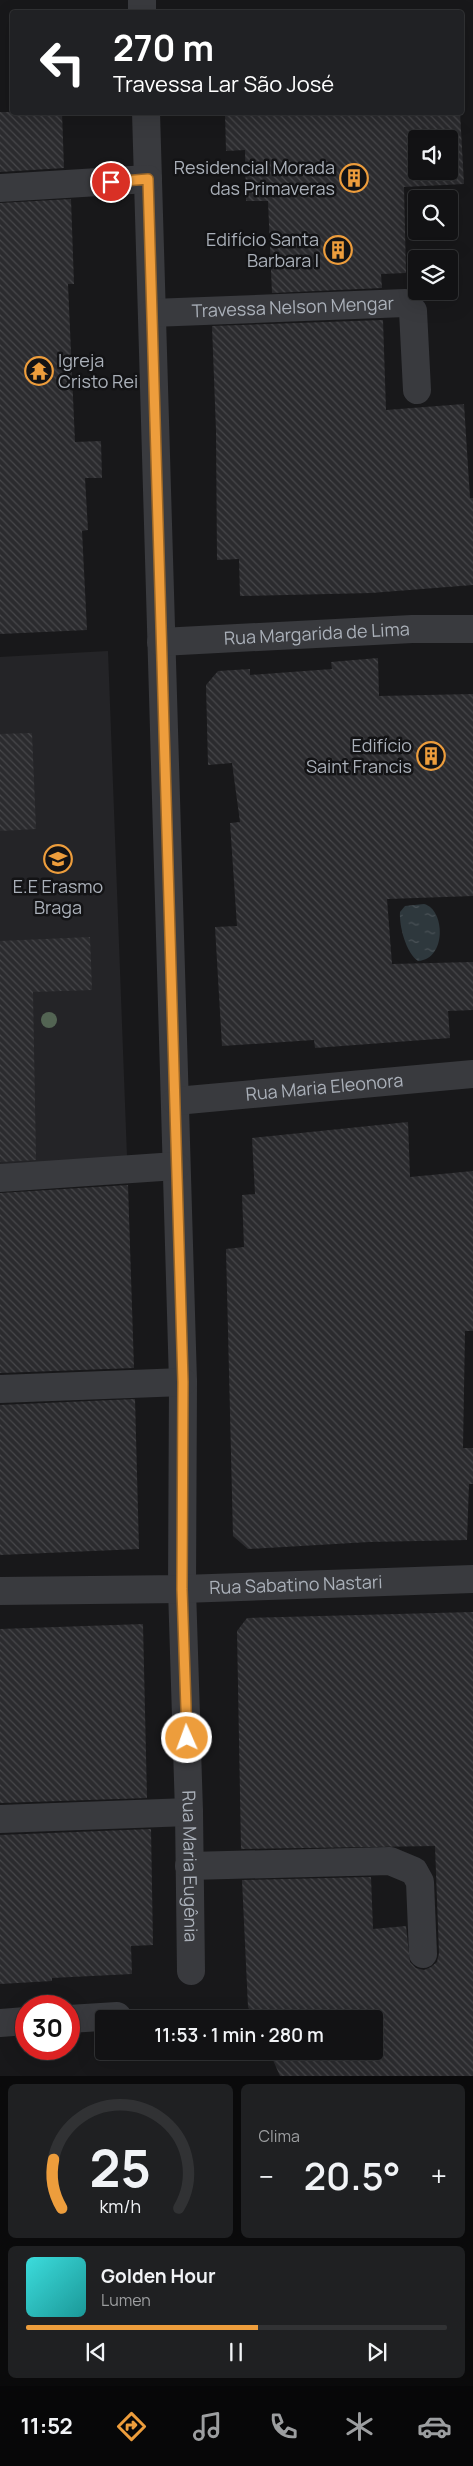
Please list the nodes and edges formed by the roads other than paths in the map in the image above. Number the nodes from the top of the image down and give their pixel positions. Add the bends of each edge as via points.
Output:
1 (146, 115) edge
2 (148, 179) junction
3 (0, 188) edge
4 (152, 313) junction
5 (417, 390) dead end
6 (473, 629) edge
7 (161, 642) junction
8 (473, 1074) edge
9 (176, 1101) junction
10 (176, 1166) junction
11 (0, 1178) edge
12 (183, 1382) junction
13 (0, 1389) edge
14 (473, 1579) edge
15 (182, 1589) junction
16 (0, 1592) edge
17 (189, 1812) junction
18 (0, 1819) edge
19 (189, 1866) junction
20 (423, 1954) dead end
21 (191, 1971) dead end
22 (95, 2017) edge
23 (80, 2018) edge
24 (15, 2022) edge
25 (0, 2023) edge

1 - 2 street, Rua Maria Eugênia
2 - 3 street
2 - 4 street, Rua Maria Eugênia
4 - 5 street, Travessa Nelson Mengar via 405,303 413,311
4 - 7 street, Rua Maria Eugênia
6 - 7 street, Rua Margarida de Lima via 412,629
7 - 9 street, Rua Maria Eugênia
8 - 9 street, Rua Maria Eleonora
9 - 10 street, Rua Maria Eugênia
10 - 11 street
10 - 12 street, Rua Maria Eugênia
12 - 13 street
12 - 15 street, Rua Maria Eugênia
14 - 15 street, Rua Sabatino Nastari
15 - 16 street, Rua Sabatino Nastari
15 - 17 street, Rua Maria Eugênia
17 - 18 street
17 - 19 street, Rua Maria Eugênia
19 - 20 street via 390,1861 414,1871 420,1882
19 - 21 street, Rua Maria Eugênia
22 - 23 street
24 - 25 street

